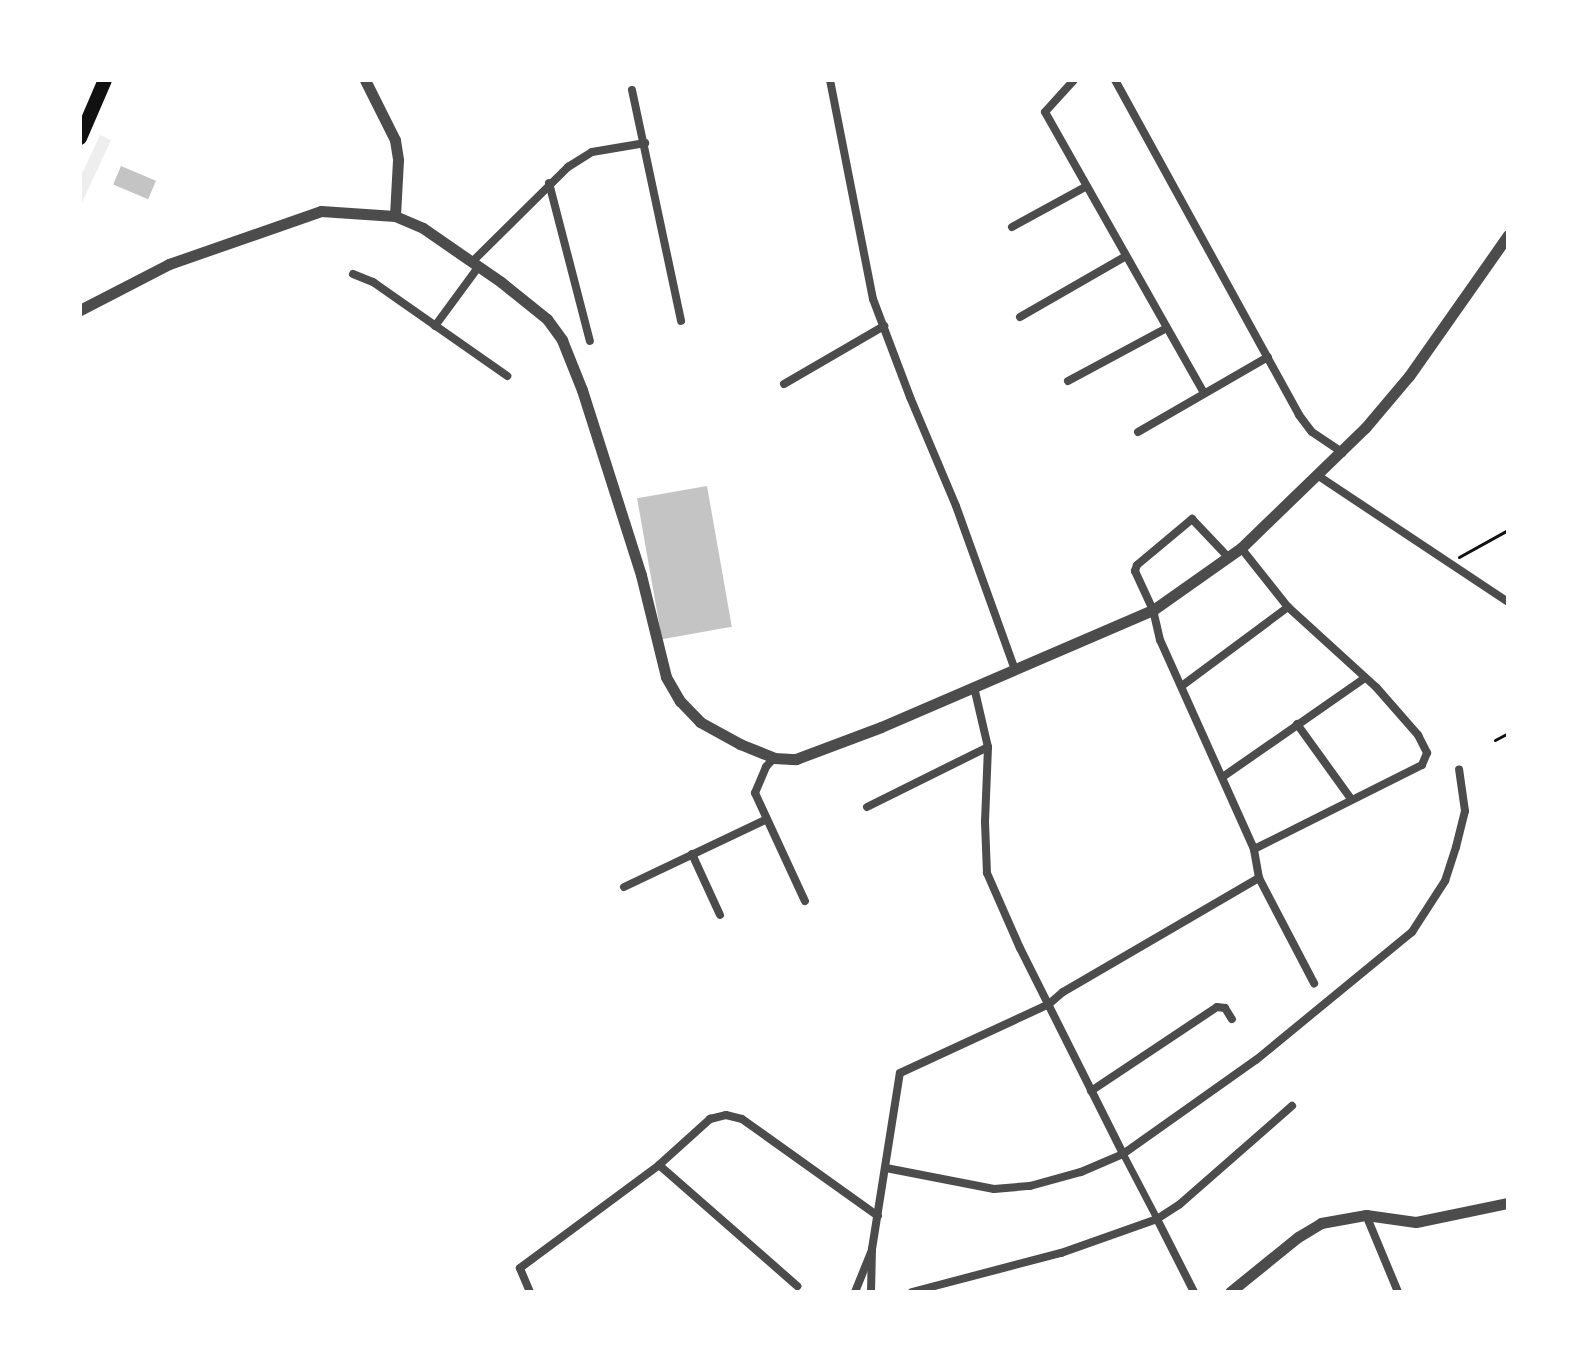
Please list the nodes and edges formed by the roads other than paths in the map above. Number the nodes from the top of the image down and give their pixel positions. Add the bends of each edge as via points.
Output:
1 (105, 80) edge
2 (365, 80) edge
3 (830, 80) edge
4 (1074, 80) edge
5 (1115, 80) edge
6 (632, 90) dead end
7 (80, 138) edge
8 (645, 143) junction
9 (549, 183) junction
10 (1087, 186) junction
11 (395, 216) junction
12 (1012, 227) dead end
13 (1508, 235) edge
14 (1126, 256) junction
15 (476, 264) junction
16 (353, 274) dead end
17 (80, 310) edge
18 (1020, 317) dead end
19 (681, 321) dead end
20 (435, 326) junction
21 (884, 326) junction
22 (1167, 328) junction
23 (590, 341) dead end
24 (1268, 357) junction
25 (507, 376) dead end
26 (1068, 381) dead end
27 (784, 384) dead end
28 (1204, 393) junction
29 (1138, 432) dead end
30 (1343, 453) junction
31 (1317, 475) junction
32 (1241, 548) junction
33 (1228, 557) junction
34 (1506, 598) edge
35 (1288, 607) junction
36 (1153, 610) junction
37 (1015, 670) junction
38 (1365, 678) junction
39 (1183, 685) junction
40 (974, 687) junction
41 (1297, 724) junction
42 (988, 747) junction
43 (774, 758) junction
44 (1459, 769) dead end
45 (1224, 776) junction
46 (1351, 799) junction
47 (867, 807) dead end
48 (767, 819) junction
49 (1254, 849) junction
50 (692, 854) junction
51 (1259, 878) junction
52 (624, 887) dead end
53 (805, 901) dead end
54 (720, 915) dead end
55 (1314, 983) dead end
56 (1049, 1004) junction
57 (1232, 1019) dead end
58 (1091, 1091) junction
59 (1292, 1106) dead end
60 (1123, 1154) junction
61 (659, 1165) junction
62 (886, 1168) junction
63 (1508, 1203) edge
64 (1366, 1215) junction
65 (878, 1216) junction
66 (1157, 1219) junction
67 (872, 1249) junction
68 (797, 1286) dead end
69 (530, 1292) edge
70 (855, 1292) edge
71 (871, 1292) edge
72 (912, 1292) edge
73 (1194, 1292) edge
74 (1230, 1292) edge
75 (1398, 1292) edge

1 - 7 highway
2 - 11 street via 395,140
3 - 21 street via 873,299
4 - 10 street via 1045,112
5 - 24 street
6 - 8 street
8 - 9 street via 592,152
8 - 19 street
9 - 15 street
9 - 23 street
10 - 12 street
10 - 14 street
11 - 15 street
11 - 17 street via 321,211 291,219 169,264
13 - 30 street via 1409,376
14 - 18 street
14 - 22 street
15 - 20 street
15 - 43 street via 547,319 562,340 641,575 666,677 680,701 700,722
16 - 20 street
20 - 25 street
21 - 27 street
21 - 37 street
22 - 26 street
22 - 28 street
24 - 28 street
24 - 30 street via 1304,424
28 - 29 street
30 - 31 street
31 - 32 street
31 - 34 street
32 - 33 street
32 - 35 street
33 - 36 street
33 - 36 street via 1192,519 1137,565
35 - 38 street
35 - 39 street
36 - 37 street
36 - 39 street via 1160,640
37 - 40 street
38 - 41 street
38 - 46 street via 1418,735 1427,753 1422,765
39 - 45 street
40 - 42 street
40 - 43 street via 813,754
41 - 45 street
41 - 46 street
42 - 47 street
42 - 56 street via 987,873
43 - 48 street via 755,793
44 - 60 street via 1465,811 1456,847 1445,881 1412,932 1256,1060
45 - 49 street
46 - 49 street
48 - 50 street
48 - 53 street
49 - 51 street
50 - 52 street
50 - 54 street
51 - 55 street
51 - 56 street
56 - 58 street
56 - 62 street via 900,1073
57 - 58 street via 1225,1008 1217,1007
58 - 60 street
59 - 66 street
60 - 62 street via 1056,1179 994,1189
60 - 66 street
61 - 65 street via 710,1119 726,1115 742,1119
61 - 68 street
61 - 69 street via 520,1268
62 - 65 street
63 - 64 street via 1416,1222
64 - 74 street via 1321,1223
64 - 75 street
65 - 67 street
66 - 72 street via 1061,1253
66 - 73 street
67 - 70 street
67 - 71 street

